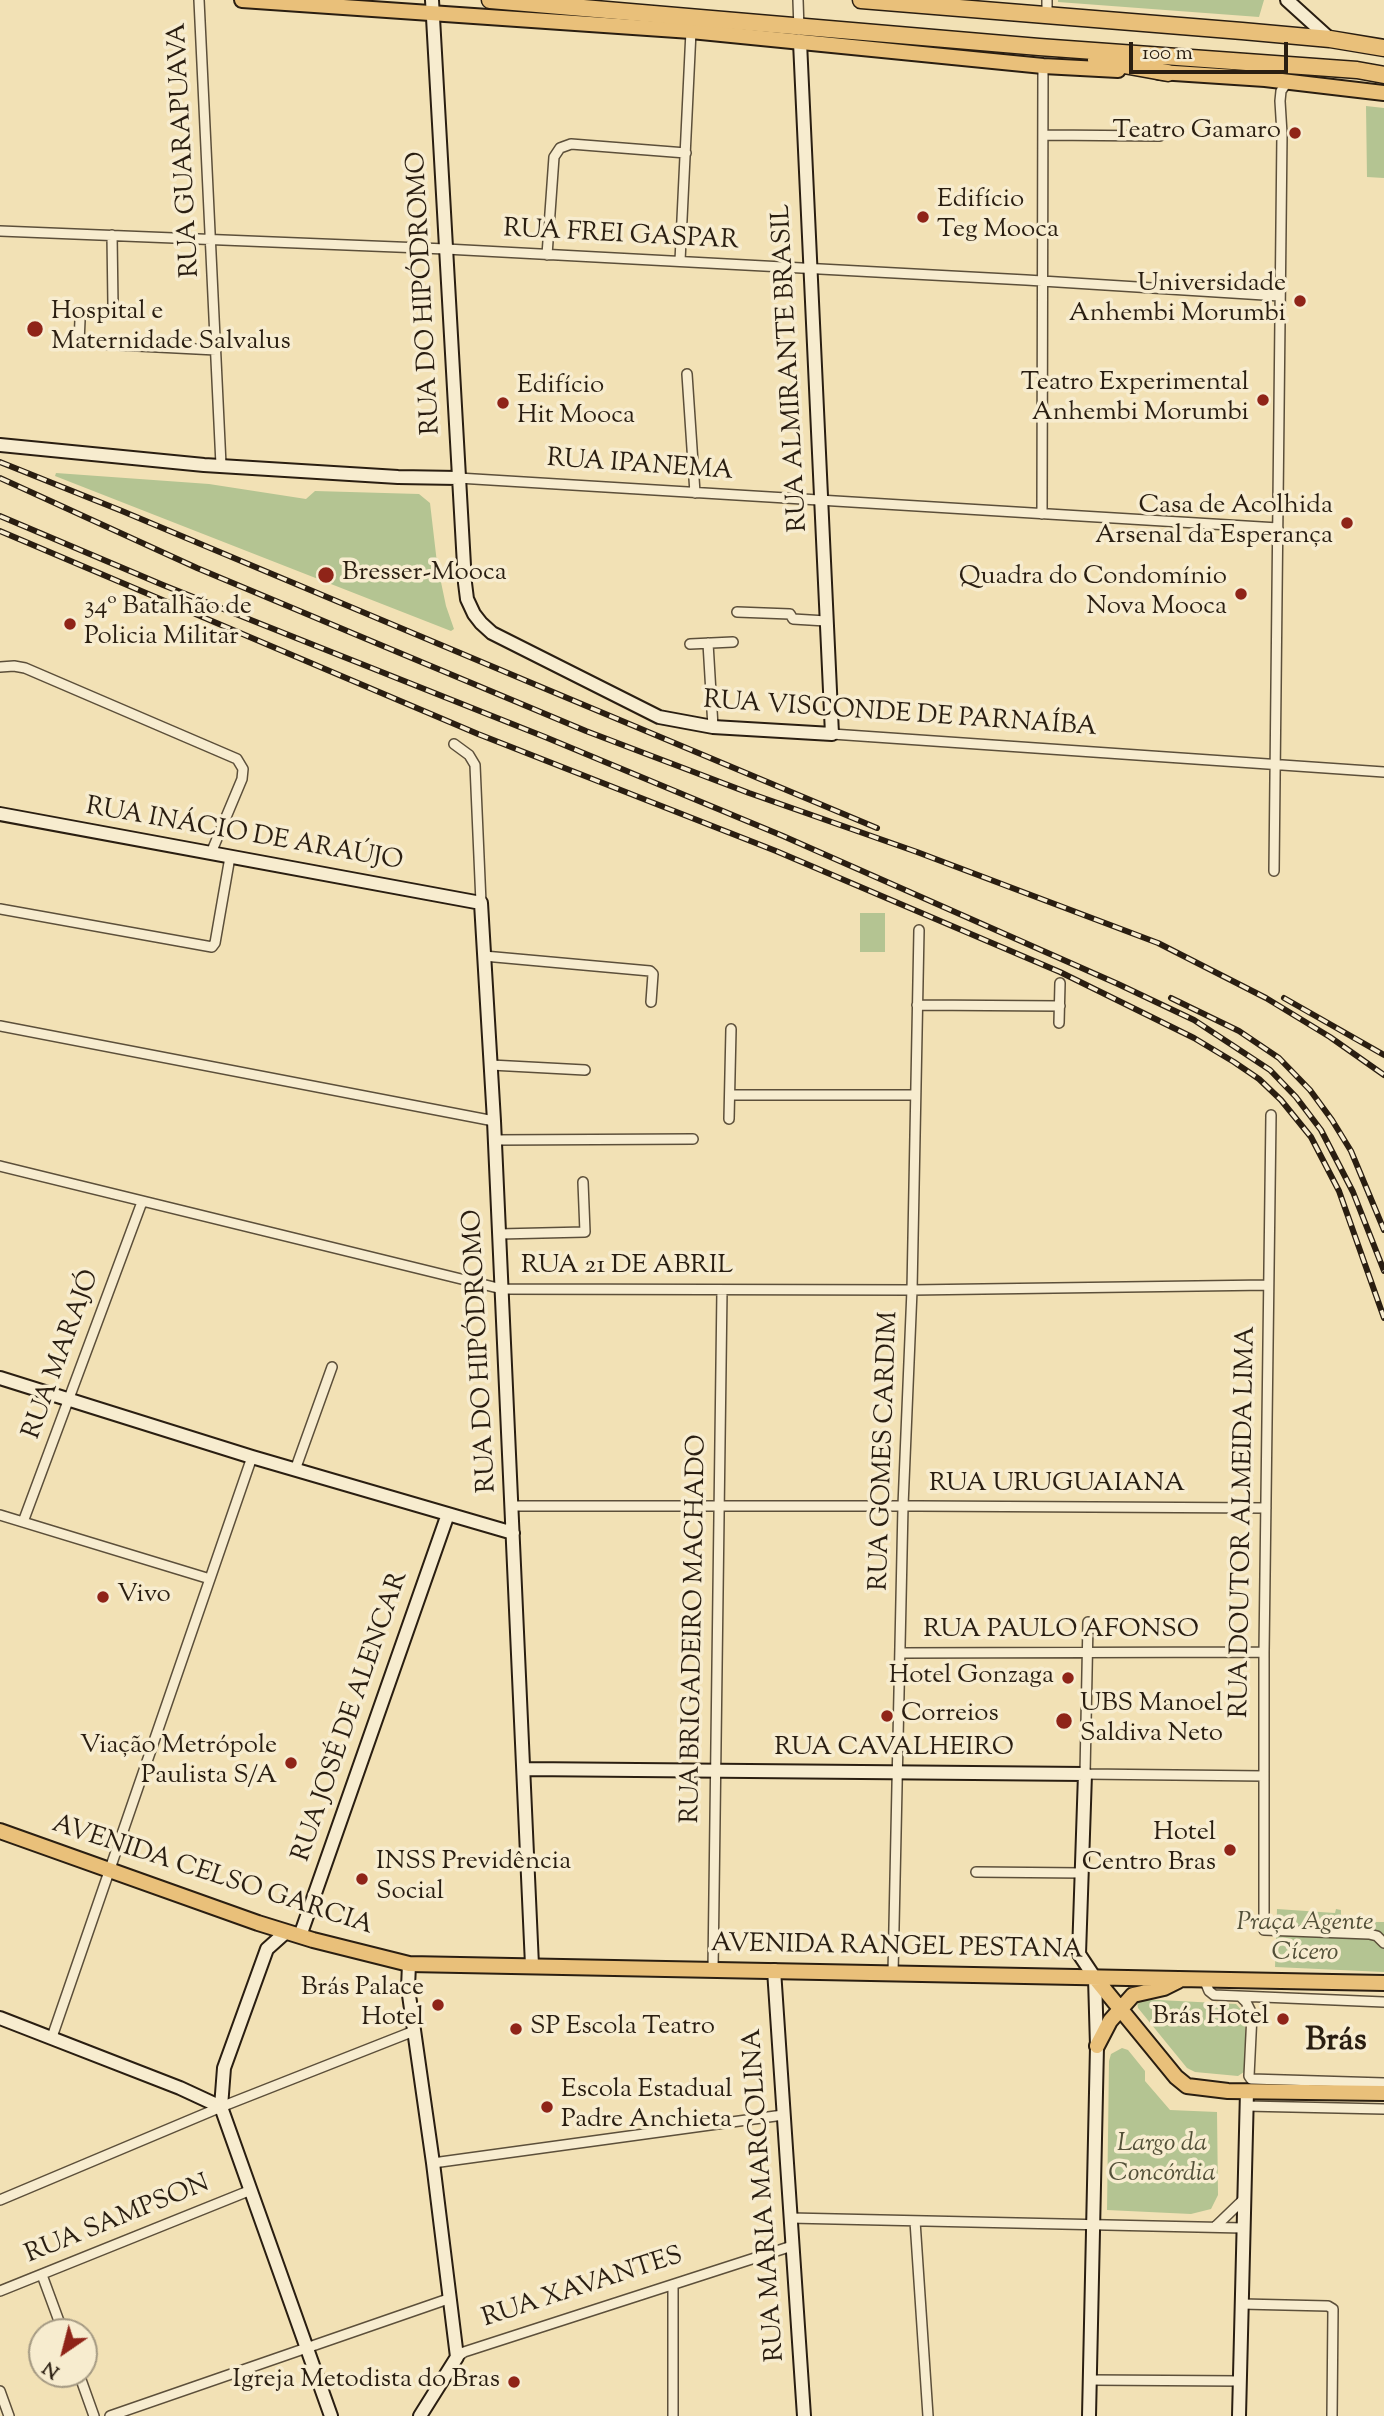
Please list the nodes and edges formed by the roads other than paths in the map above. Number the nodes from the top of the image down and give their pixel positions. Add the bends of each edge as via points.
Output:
1 (199, 0) edge
2 (242, 0) edge
3 (490, 0) edge
4 (798, 0) edge
5 (862, 0) edge
6 (1287, 0) edge
7 (1294, 5) edge
8 (433, 6) edge
9 (1047, 8) edge
10 (799, 25) junction
11 (691, 31) junction
12 (1330, 39) junction
13 (800, 42) junction
14 (1039, 47) junction
15 (1384, 48) edge
16 (1043, 66) junction
17 (1168, 73) junction
18 (1384, 75) edge
19 (1288, 81) junction
20 (1384, 93) edge
21 (1044, 135) junction
22 (1160, 136) dead end
23 (686, 153) junction
24 (0, 231) edge
25 (112, 235) junction
26 (211, 239) junction
27 (446, 248) junction
28 (547, 255) junction
29 (680, 261) junction
30 (810, 268) junction
31 (1041, 281) junction
32 (1280, 296) junction
33 (113, 305) dead end
34 (80, 320) dead end
35 (216, 350) junction
36 (687, 374) dead end
37 (0, 445) edge
38 (221, 465) junction
39 (458, 478) junction
40 (695, 493) junction
41 (820, 501) junction
42 (1042, 514) junction
43 (1278, 528) junction
44 (465, 583) joint
45 (737, 611) dead end
46 (826, 621) junction
47 (733, 642) dead end
48 (708, 643) junction
49 (690, 644) dead end
50 (0, 667) edge
51 (713, 727) junction
52 (832, 734) junction
53 (454, 744) dead end
54 (1275, 765) junction
55 (1384, 772) edge
56 (0, 814) edge
57 (211, 853) junction
58 (230, 857) junction
59 (1274, 871) dead end
60 (481, 903) junction
61 (0, 909) edge
62 (919, 930) dead end
63 (484, 956) junction
64 (1060, 983) dead end
65 (651, 1002) dead end
66 (917, 1005) junction
67 (1060, 1006) junction
68 (1059, 1023) dead end
69 (0, 1026) edge
70 (731, 1029) dead end
71 (491, 1066) junction
72 (585, 1070) dead end
73 (730, 1094) junction
74 (915, 1095) junction
75 (1271, 1115) dead end
76 (729, 1119) dead end
77 (494, 1121) junction
78 (693, 1139) dead end
79 (495, 1140) junction
80 (0, 1166) edge
81 (583, 1182) dead end
82 (142, 1202) junction
83 (499, 1234) junction
84 (1268, 1285) junction
85 (502, 1289) junction
86 (722, 1290) junction
87 (912, 1290) junction
88 (332, 1367) dead end
89 (0, 1378) edge
90 (69, 1400) junction
91 (252, 1457) junction
92 (295, 1470) junction
93 (512, 1506) junction
94 (903, 1506) junction
95 (718, 1507) junction
96 (1266, 1508) junction
97 (447, 1514) junction
98 (0, 1515) edge
99 (23, 1522) junction
100 (513, 1534) junction
101 (210, 1579) junction
102 (1088, 1622) dead end
103 (1088, 1651) junction
104 (1264, 1652) junction
105 (901, 1653) junction
106 (525, 1769) junction
107 (716, 1771) junction
108 (897, 1773) junction
109 (1085, 1774) junction
110 (1264, 1776) junction
111 (0, 1831) edge
112 (110, 1870) junction
113 (976, 1872) dead end
114 (1082, 1873) junction
115 (262, 1924) junction
116 (293, 1934) junction
117 (1384, 1943) edge
118 (267, 1949) junction
119 (409, 1964) junction
120 (532, 1965) junction
121 (713, 1969) junction
122 (774, 1970) junction
123 (893, 1973) junction
124 (1095, 1978) junction
125 (1182, 1979) junction
126 (1204, 1979) junction
127 (1384, 1983) edge
128 (1241, 1997) junction
129 (1384, 2002) edge
130 (1120, 2008) junction
131 (0, 2018) edge
132 (414, 2031) junction
133 (52, 2037) junction
134 (1097, 2046) junction
135 (1384, 2082) edge
136 (1249, 2085) junction
137 (1384, 2093) edge
138 (1246, 2106) junction
139 (221, 2107) junction
140 (1384, 2109) edge
141 (783, 2115) junction
142 (433, 2163) junction
143 (251, 2190) junction
144 (1244, 2199) junction
145 (0, 2200) edge
146 (790, 2218) junction
147 (915, 2221) junction
148 (1093, 2223) junction
149 (1216, 2226) junction
150 (1243, 2228) junction
151 (792, 2246) junction
152 (42, 2275) junction
153 (673, 2285) junction
154 (0, 2291) edge
155 (448, 2299) junction
156 (1242, 2304) junction
157 (58, 2318) edge
158 (306, 2346) junction
159 (457, 2357) junction
160 (1090, 2380) junction
161 (1240, 2381) junction
162 (84, 2388) edge
163 (0, 2391) edge
164 (9, 2416) edge
165 (94, 2416) edge
166 (110, 2416) edge
167 (331, 2416) edge
168 (420, 2416) edge
169 (673, 2416) edge
170 (804, 2416) edge
171 (928, 2416) edge
172 (1089, 2416) edge
173 (1239, 2416) edge
174 (1332, 2416) edge

1 - 26 street, RUA GUARAPUAVA
2 - 8 main road
3 - 10 highway
4 - 10 street, RUA ALMIRANTE BRASIL
5 - 9 highway
6 - 7 street
7 - 12 street
8 - 11 main road
8 - 27 street, RUA DO HIPÓDROMO
9 - 12 highway
10 - 13 street, RUA ALMIRANTE BRASIL
10 - 14 highway
11 - 13 main road
11 - 23 street
12 - 15 highway
13 - 16 main road
13 - 30 street, RUA ALMIRANTE BRASIL
14 - 17 highway
14 - 18 highway
16 - 17 main road
16 - 21 street
17 - 19 main road
19 - 20 main road
19 - 32 street via 1280,96
21 - 22 street
21 - 31 street
23 - 28 street via 571,144 560,148 554,158
23 - 29 street
24 - 25 street, RUA FREI GASPAR
25 - 26 street, RUA FREI GASPAR
25 - 33 street
26 - 27 street, RUA FREI GASPAR
26 - 35 street, RUA GUARAPUAVA
27 - 28 street, RUA FREI GASPAR
27 - 39 street, RUA DO HIPÓDROMO
28 - 29 street, RUA FREI GASPAR
29 - 30 street, RUA FREI GASPAR
30 - 31 street, RUA FREI GASPAR
30 - 41 street, RUA ALMIRANTE BRASIL
31 - 32 street, RUA FREI GASPAR
31 - 42 street
32 - 43 street
34 - 35 street via 79,343
35 - 38 street, RUA GUARAPUAVA
36 - 40 street
37 - 38 street, RUA IPANEMA
38 - 39 street, RUA IPANEMA
39 - 40 street, RUA IPANEMA
39 - 44 street, RUA DO HIPÓDROMO
40 - 41 street, RUA IPANEMA
41 - 42 street, RUA IPANEMA
41 - 46 street, RUA ALMIRANTE BRASIL
42 - 43 street, RUA IPANEMA
43 - 54 street
44 - 51 street, RUA VISCONDE DE PARNAÍBA via 474,614 492,633 659,717
45 - 46 street
46 - 52 street, RUA ALMIRANTE BRASIL
47 - 48 street
48 - 49 street
48 - 51 street
50 - 57 street via 25,668 236,759 243,769 242,779
51 - 52 street, RUA VISCONDE DE PARNAÍBA
52 - 54 street, RUA VISCONDE DE PARNAÍBA
53 - 60 street, RUA DO HIPÓDROMO via 475,765
54 - 55 street, RUA VISCONDE DE PARNAÍBA
54 - 59 street
56 - 57 street, RUA INÁCIO DE ARAÚJO
57 - 58 street, RUA INÁCIO DE ARAÚJO
58 - 60 street, RUA INÁCIO DE ARAÚJO
58 - 61 street via 212,947
60 - 63 street, RUA DO HIPÓDROMO
62 - 66 street, RUA GOMES CARDIM
63 - 65 street via 650,971
63 - 71 street, RUA DO HIPÓDROMO
64 - 67 street
66 - 67 street
66 - 74 street, RUA GOMES CARDIM
67 - 68 street
69 - 77 street
70 - 73 street
71 - 72 street
71 - 77 street, RUA DO HIPÓDROMO
73 - 74 street
73 - 76 street
74 - 87 street, RUA GOMES CARDIM
75 - 84 street, RUA DOUTOR ALMEIDA LIMA
77 - 79 street, RUA DO HIPÓDROMO
78 - 79 street
79 - 83 street, RUA DO HIPÓDROMO
80 - 82 street, RUA 21 DE ABRIL
81 - 83 street via 585,1232
82 - 85 street, RUA 21 DE ABRIL
82 - 90 street, RUA MARAJÓ
83 - 85 street, RUA DO HIPÓDROMO
84 - 87 street, RUA 21 DE ABRIL
84 - 96 street, RUA DOUTOR ALMEIDA LIMA
85 - 86 street, RUA 21 DE ABRIL
85 - 93 street, RUA DO HIPÓDROMO
86 - 87 street, RUA 21 DE ABRIL
86 - 95 street, RUA BRIGADEIRO MACHADO
87 - 94 street, RUA GOMES CARDIM
88 - 92 street
89 - 90 street
90 - 91 street
90 - 99 street, RUA MARAJÓ
91 - 92 street
91 - 101 street
92 - 97 street
93 - 95 street, RUA URUGUAIANA
93 - 100 street, RUA DO HIPÓDROMO
94 - 95 street, RUA URUGUAIANA
94 - 96 street, RUA URUGUAIANA
94 - 105 street, RUA GOMES CARDIM
95 - 107 street, RUA BRIGADEIRO MACHADO
96 - 104 street, RUA DOUTOR ALMEIDA LIMA
97 - 100 street
97 - 116 street, RUA JOSÉ DE ALENCAR
98 - 99 street
99 - 101 street
100 - 106 street, RUA DO HIPÓDROMO
101 - 112 street
102 - 103 street
103 - 104 street, RUA PAULO AFONSO
103 - 105 street, RUA PAULO AFONSO
103 - 109 street
104 - 110 street, RUA DOUTOR ALMEIDA LIMA
105 - 108 street, RUA GOMES CARDIM
106 - 107 street, RUA CAVALHEIRO
106 - 120 street, RUA DO HIPÓDROMO
107 - 108 street, RUA CAVALHEIRO
107 - 121 street, RUA BRIGADEIRO MACHADO
108 - 109 street, RUA CAVALHEIRO
108 - 123 street, RUA GOMES CARDIM
109 - 110 street, RUA CAVALHEIRO
109 - 114 street
110 - 117 street, RUA DOUTOR ALMEIDA LIMA via 1264,1930 1369,1934
111 - 112 main road, AVENIDA CELSO GARCIA
112 - 115 main road, AVENIDA CELSO GARCIA
112 - 133 street
113 - 114 street
114 - 124 street via 1079,1954
115 - 116 main road, AVENIDA CELSO GARCIA
115 - 118 street
116 - 118 street
116 - 119 main road, AVENIDA CELSO GARCIA
118 - 139 street via 224,2068
119 - 120 main road, AVENIDA RANGEL PESTANA
119 - 132 street
120 - 121 main road, AVENIDA RANGEL PESTANA
121 - 122 main road, AVENIDA RANGEL PESTANA
122 - 123 main road, AVENIDA RANGEL PESTANA
122 - 141 street, RUA MARIA MARCOLINA
123 - 124 main road, AVENIDA RANGEL PESTANA
124 - 125 main road, AVENIDA RANGEL PESTANA
124 - 130 main road
124 - 134 street
125 - 126 main road, AVENIDA RANGEL PESTANA
125 - 130 main road via 1133,1995
126 - 127 main road, AVENIDA RANGEL PESTANA
126 - 128 street via 1214,1994
128 - 129 street
128 - 136 street via 1252,2014
130 - 134 main road
130 - 136 main road via 1183,2083 1210,2090
131 - 133 street
132 - 139 street
132 - 142 street
133 - 139 street
134 - 148 street
135 - 136 street
136 - 137 main road via 1265,2092
136 - 138 street
138 - 140 street
138 - 144 street
139 - 143 street
139 - 145 street
141 - 142 street
141 - 146 street, RUA MARIA MARCOLINA
142 - 155 street
143 - 152 street, RUA SAMPSON
143 - 158 street
144 - 149 street
144 - 150 street
146 - 147 street
146 - 151 street, RUA MARIA MARCOLINA
147 - 148 street
147 - 171 street
148 - 149 street
148 - 160 street
149 - 150 street
150 - 156 street
151 - 153 street, RUA XAVANTES
151 - 170 street, RUA MARIA MARCOLINA
152 - 154 street, RUA SAMPSON
152 - 157 street
153 - 159 street, RUA XAVANTES
153 - 169 street
155 - 158 street
155 - 159 street
156 - 161 street
156 - 174 street via 1333,2309
158 - 166 street
158 - 167 street
159 - 168 street, RUA XAVANTES
160 - 161 street
160 - 172 street
161 - 173 street
162 - 165 street
163 - 164 street

